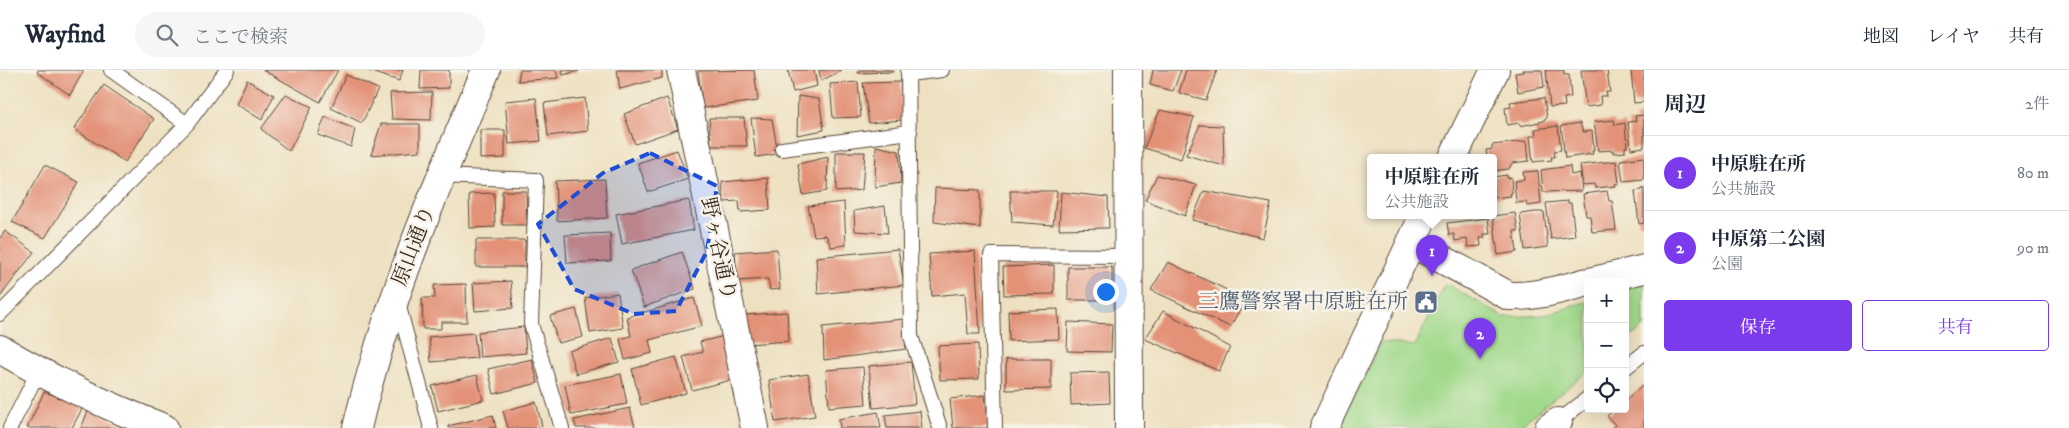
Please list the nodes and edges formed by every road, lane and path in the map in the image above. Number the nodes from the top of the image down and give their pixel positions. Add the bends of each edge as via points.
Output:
1 (110, 70) edge
2 (227, 70) edge
3 (486, 70) edge
4 (681, 70) edge
5 (942, 70) edge
6 (1128, 70) edge
7 (1496, 70) edge
8 (908, 72) edge
9 (187, 124) junction
10 (910, 132) junction
11 (782, 149) dead end
12 (1454, 154) edge
13 (441, 176) junction
14 (1422, 219) edge
15 (1411, 242) junction
16 (1128, 256) junction
17 (1644, 269) edge
18 (1605, 278) edge
19 (1584, 283) edge
20 (396, 295) junction
21 (0, 314) edge
22 (0, 349) edge
23 (1644, 353) edge
24 (1629, 365) edge
25 (38, 372) junction
26 (1584, 402) edge
27 (138, 423) edge
28 (1557, 426) edge
29 (10, 428) edge
30 (164, 428) edge
31 (357, 428) edge
32 (431, 428) edge
33 (562, 428) edge
34 (755, 428) edge
35 (940, 428) edge
36 (995, 428) edge
37 (1129, 428) edge
38 (1324, 428) edge

1 - 9 lane
2 - 9 lane
3 - 13 street, 原山通り
4 - 34 street, 野ヶ谷通り
5 - 8 lane
6 - 16 street
7 - 12 street
8 - 10 lane
9 - 21 lane
10 - 11 lane
10 - 35 lane via 911,336
13 - 20 street, 原山通り
13 - 33 lane via 536,180 531,324
14 - 15 street
15 - 19 street via 1509,296 1542,294
15 - 38 street
16 - 36 lane via 991,255
16 - 37 street
17 - 18 street
20 - 31 street, 原山通り
20 - 32 lane
22 - 25 street
23 - 24 lane
25 - 27 street
25 - 29 lane
26 - 28 lane
27 - 30 street

